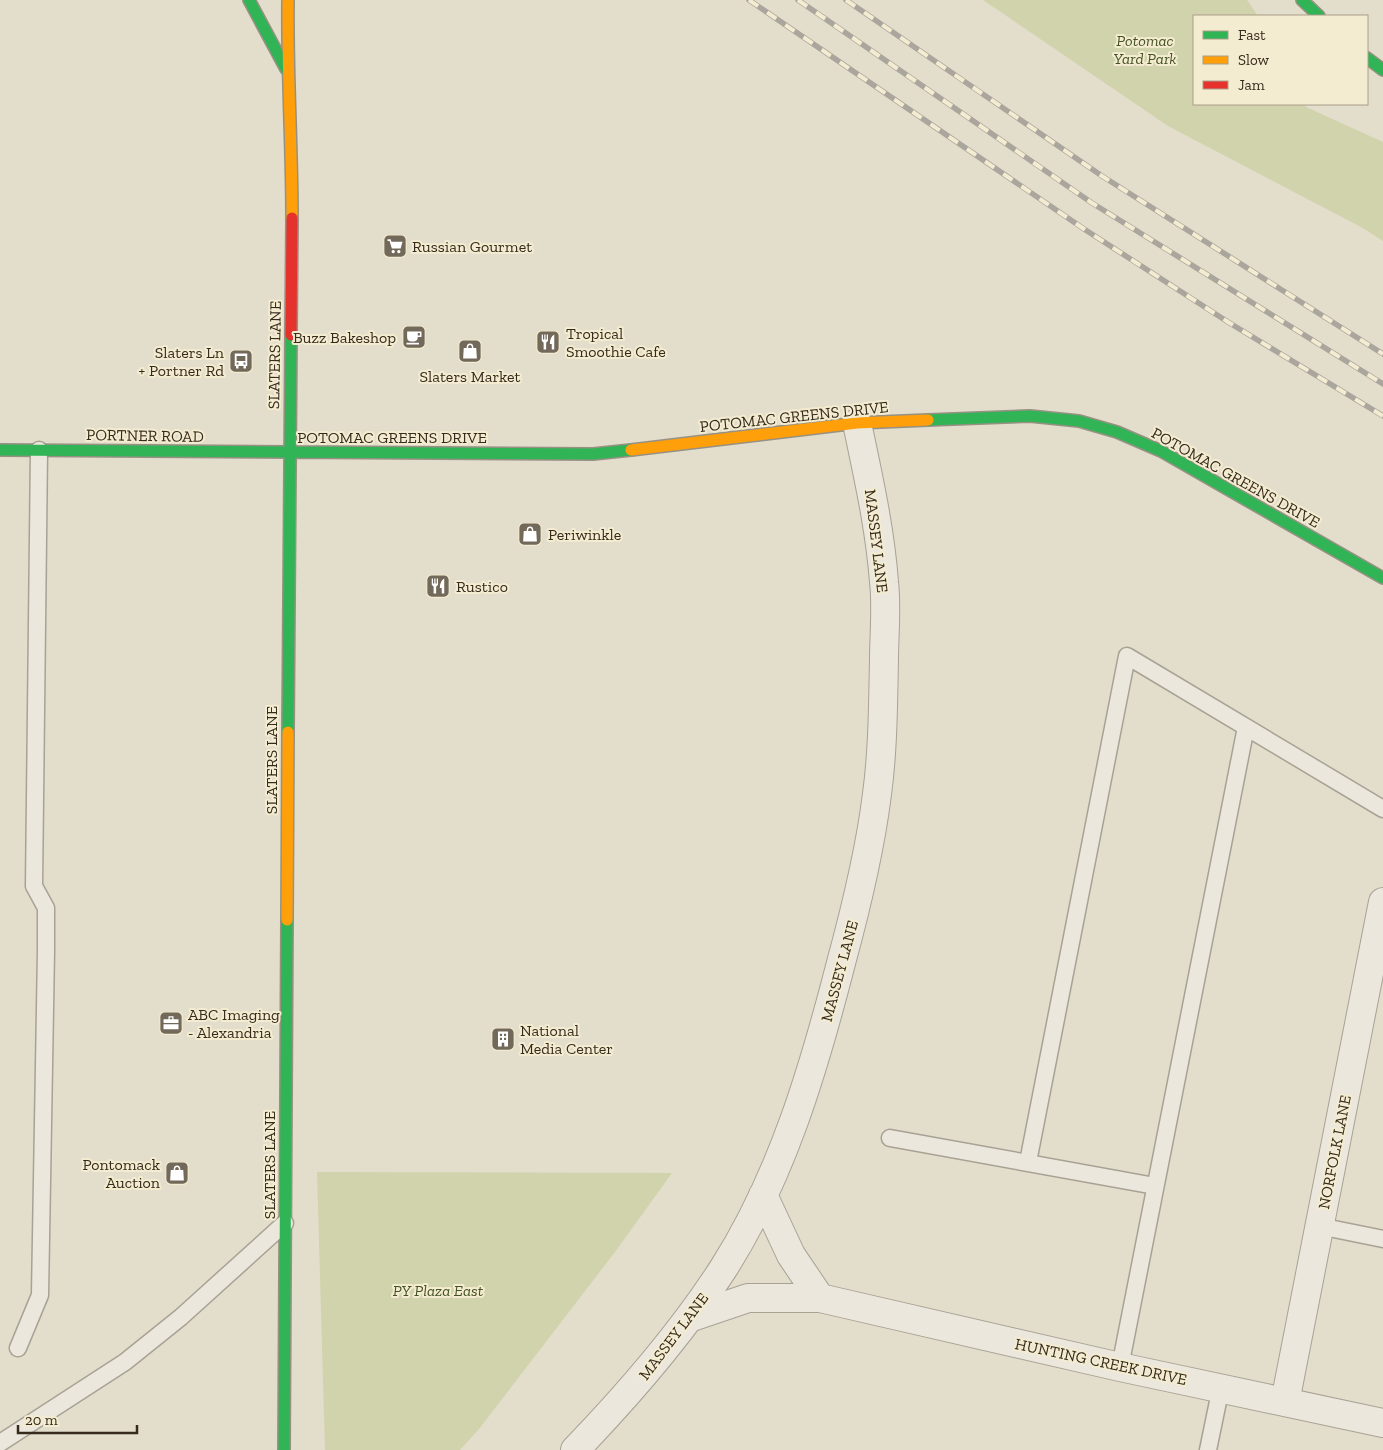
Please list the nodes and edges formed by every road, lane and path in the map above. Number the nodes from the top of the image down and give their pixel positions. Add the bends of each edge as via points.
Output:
1 (249, 0) edge
2 (288, 0) edge
3 (1302, 0) edge
4 (1318, 15) edge
5 (1368, 59) edge
6 (286, 70) junction
7 (1383, 70) edge
8 (856, 423) junction
9 (0, 450) edge
10 (38, 450) junction
11 (289, 453) junction
12 (1383, 578) edge
13 (1246, 727) junction
14 (1383, 809) edge
15 (1383, 902) edge
16 (890, 1138) dead end
17 (1028, 1162) junction
18 (1155, 1186) junction
19 (763, 1195) junction
20 (285, 1223) junction
21 (1319, 1226) junction
22 (1383, 1239) edge
23 (820, 1298) junction
24 (689, 1318) junction
25 (18, 1348) dead end
26 (1120, 1367) junction
27 (1221, 1387) junction
28 (1285, 1402) junction
29 (1383, 1423) edge
30 (0, 1443) edge
31 (284, 1450) edge
32 (575, 1450) edge
33 (1208, 1450) edge

1 - 6 main road, SLATERS LANE
2 - 6 main road, SLATERS LANE
3 - 4 main road
5 - 7 main road
6 - 11 main road, SLATERS LANE via 292,139
8 - 11 main road, POTOMAC GREENS DRIVE via 593,454
8 - 12 main road, POTOMAC GREENS DRIVE via 1030,416 1080,421 1117,432 1161,451
8 - 19 street, MASSEY LANE via 876,512 885,585 877,794 856,905 823,1035 794,1122
9 - 10 main road, PORTNER ROAD
10 - 11 main road, PORTNER ROAD
10 - 25 lane via 34,886 46,908 40,1295
11 - 20 main road, SLATERS LANE
13 - 14 lane
13 - 17 lane via 1127,656
13 - 18 lane
15 - 21 street, NORFOLK LANE
16 - 17 lane
17 - 18 lane
18 - 26 lane
19 - 23 street via 791,1255
19 - 24 street, MASSEY LANE via 724,1268
20 - 30 lane via 182,1317 125,1362
20 - 31 main road, SLATERS LANE
21 - 22 lane
21 - 28 street, NORFOLK LANE
23 - 24 street, HUNTING CREEK DRIVE via 748,1298
23 - 26 street, HUNTING CREEK DRIVE
24 - 32 street, MASSEY LANE via 624,1400
26 - 27 street, HUNTING CREEK DRIVE
27 - 28 street, HUNTING CREEK DRIVE
27 - 33 lane
28 - 29 street, HUNTING CREEK DRIVE

